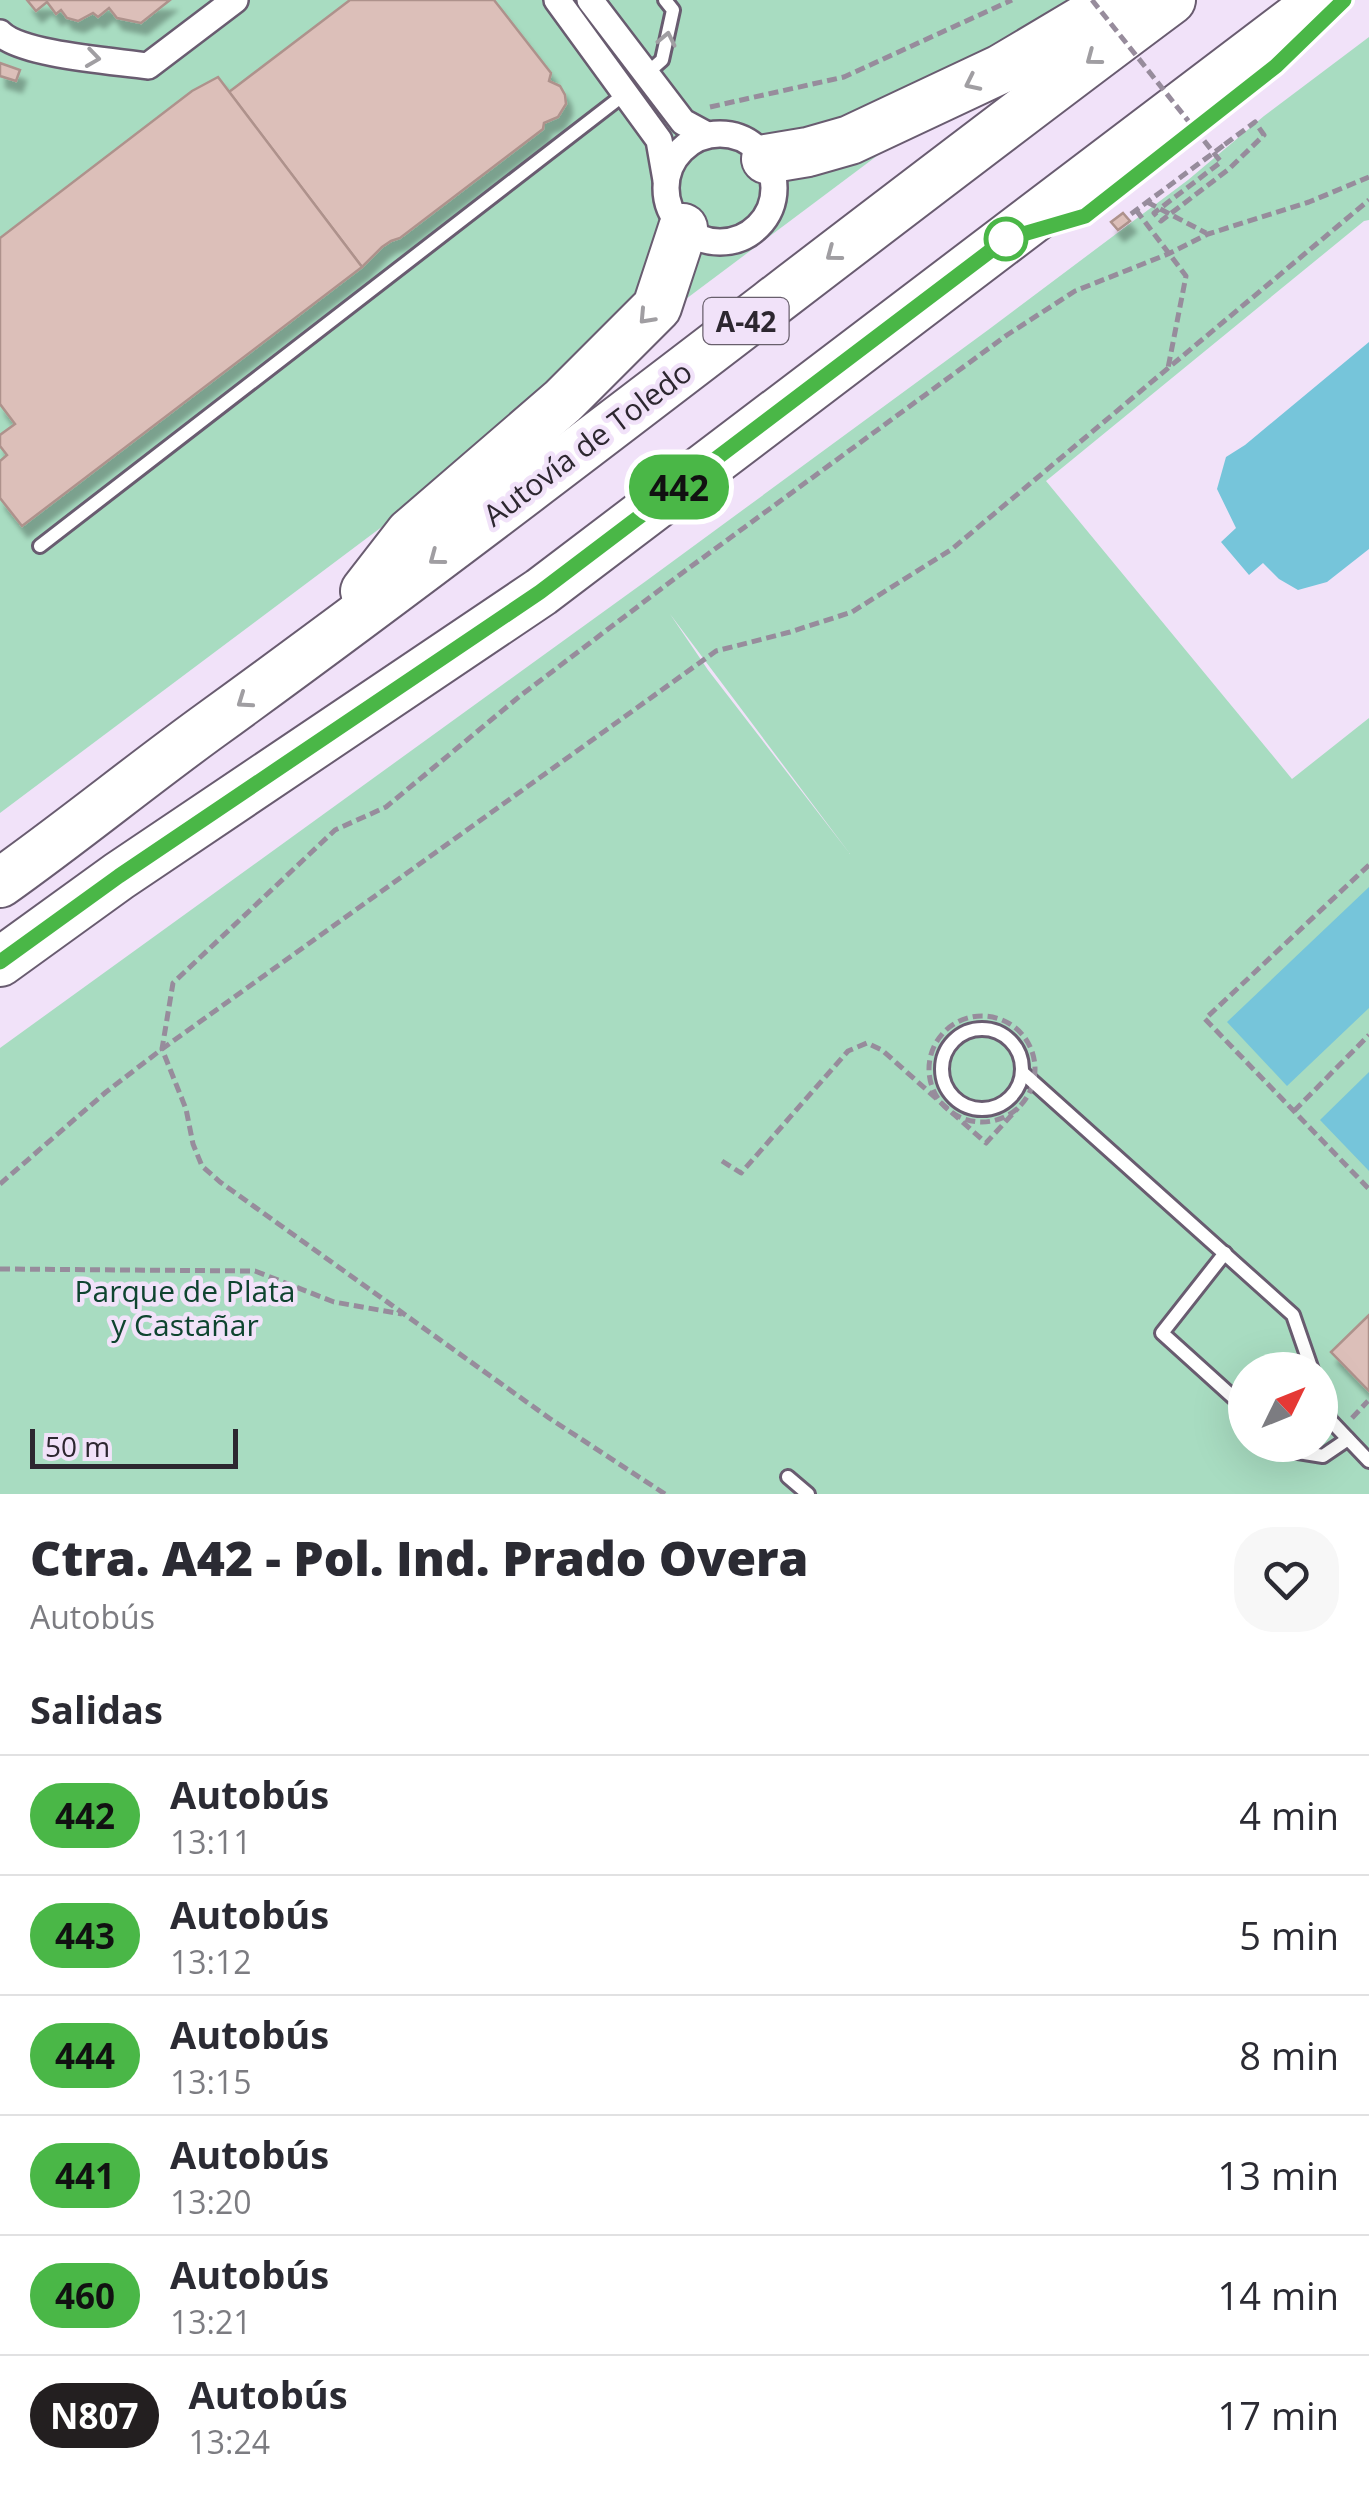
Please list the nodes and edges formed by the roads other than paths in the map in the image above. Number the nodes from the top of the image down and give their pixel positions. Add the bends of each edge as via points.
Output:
1 (235, 0) edge
2 (557, 0) edge
3 (590, 0) edge
4 (664, 0) edge
5 (1117, 0) edge
6 (1171, 0) edge
7 (1312, 20) edge
8 (0, 34) edge
9 (646, 74) junction
10 (626, 94) junction
11 (707, 136) junction
12 (766, 159) junction
13 (666, 180) junction
14 (683, 228) junction
15 (40, 546) dead end
16 (324, 644) junction
17 (0, 883) edge
18 (0, 962) edge
19 (1022, 1072) junction
20 (1226, 1253) junction
21 (1306, 1352) edge
22 (1228, 1393) edge
23 (1338, 1428) edge
24 (1348, 1439) junction
25 (1338, 1446) edge
26 (1369, 1461) edge
27 (788, 1477) dead end
28 (808, 1494) edge

8 -> 1 street via 38,50 148,66
2 - 10 street
3 - 9 street
9 -> 4 lane via 662,60 672,10
5 -> 12 highway via 1001,69 868,132
6 -> 16 highway, Autovía de Toledo / A-42
7 - 18 highway via 1006,239 540,592
9 - 11 street via 683,122
10 - 13 street via 659,140
10 - 15 lane
11 - 12 street via 730,135
11 - 13 street via 675,158
12 - 14 street via 775,193 754,230 728,242 704,240
13 - 14 street via 666,198
14 -> 16 highway via 657,307 563,401 410,533
16 -> 17 highway, Autovía de Toledo / A-42
19 - 19 lane via 1016,1046 987,1028 964,1032 943,1058 949,1091 977,1109 1010,1099
19 - 20 lane
20 - 21 lane via 1293,1315
20 - 22 lane via 1162,1333
23 - 24 lane
24 - 25 lane
24 - 26 lane
27 - 28 lane

